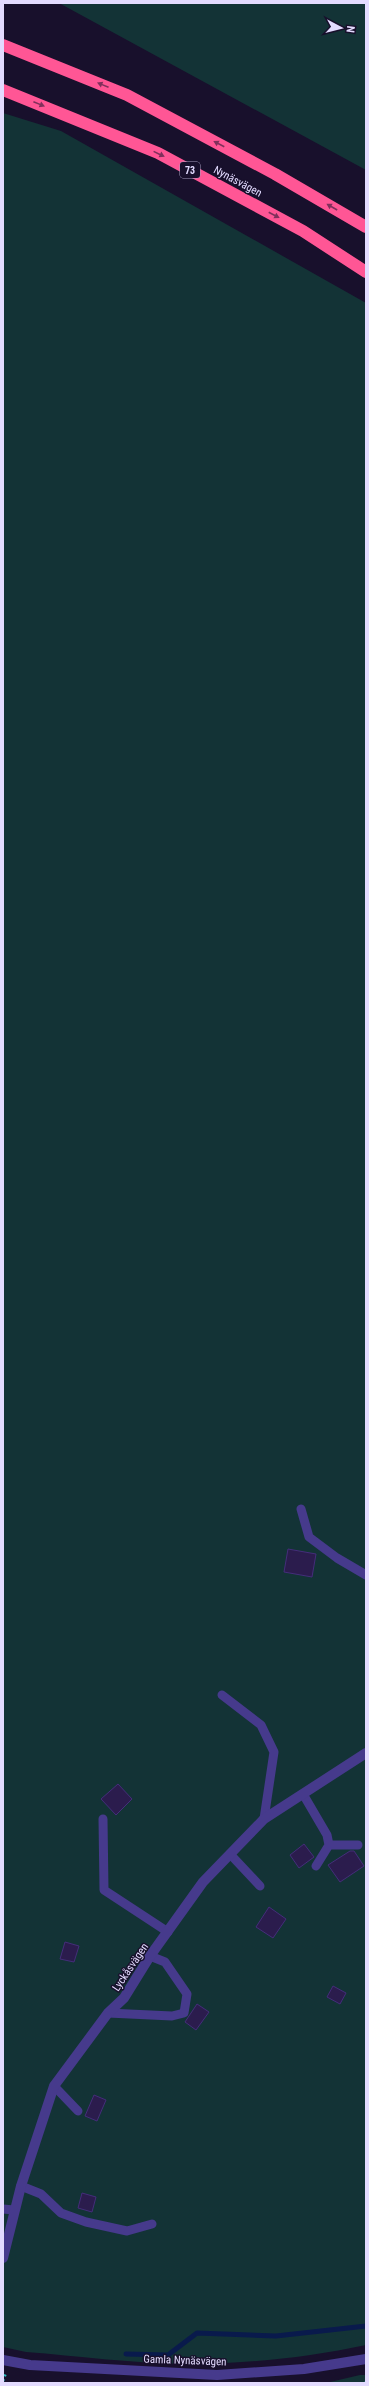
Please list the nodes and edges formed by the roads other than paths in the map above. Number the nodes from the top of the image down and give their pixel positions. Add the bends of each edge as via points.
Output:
1 (3, 46) edge
2 (3, 90) edge
3 (366, 227) edge
4 (366, 272) edge
5 (301, 1509) dead end
6 (366, 1575) edge
7 (222, 1695) dead end
8 (366, 1754) edge
9 (303, 1794) junction
10 (103, 1819) dead end
11 (264, 1819) junction
12 (329, 1845) junction
13 (358, 1845) dead end
14 (230, 1854) junction
15 (316, 1866) dead end
16 (260, 1886) dead end
17 (168, 1932) junction
18 (150, 1956) junction
19 (108, 2013) junction
20 (54, 2086) junction
21 (78, 2111) dead end
22 (20, 2186) junction
23 (3, 2209) edge
24 (14, 2210) junction
25 (152, 2224) dead end
26 (3, 2258) edge
27 (366, 2359) edge
28 (3, 2360) edge

3 -> 1 highway via 275,174 127,95
2 -> 4 highway, Nynäsvägen / 73 via 158,153 303,230
5 - 6 lane via 310,1538
7 - 11 lane via 261,1725 274,1752
8 - 9 street, Lyckåsvägen
9 - 11 street, Lyckåsvägen
9 - 12 lane via 327,1835
10 - 17 lane via 104,1890
11 - 14 street, Lyckåsvägen
12 - 13 lane
12 - 15 lane
14 - 16 lane
14 - 17 street, Lyckåsvägen via 203,1882
17 - 18 street, Lyckåsvägen
18 - 19 street, Lyckåsvägen via 124,1998
18 - 19 lane via 165,1962 187,1994 184,2013 172,2016
19 - 20 street, Lyckåsvägen
20 - 21 lane
20 - 22 street, Lyckåsvägen
22 - 24 street, Lyckåsvägen
22 - 25 lane via 41,2194 61,2213 86,2222 127,2232
23 - 24 lane
24 - 26 street, Lyckåsvägen
27 - 28 street, Gamla Nynäsvägen via 304,2369 217,2375 30,2365

